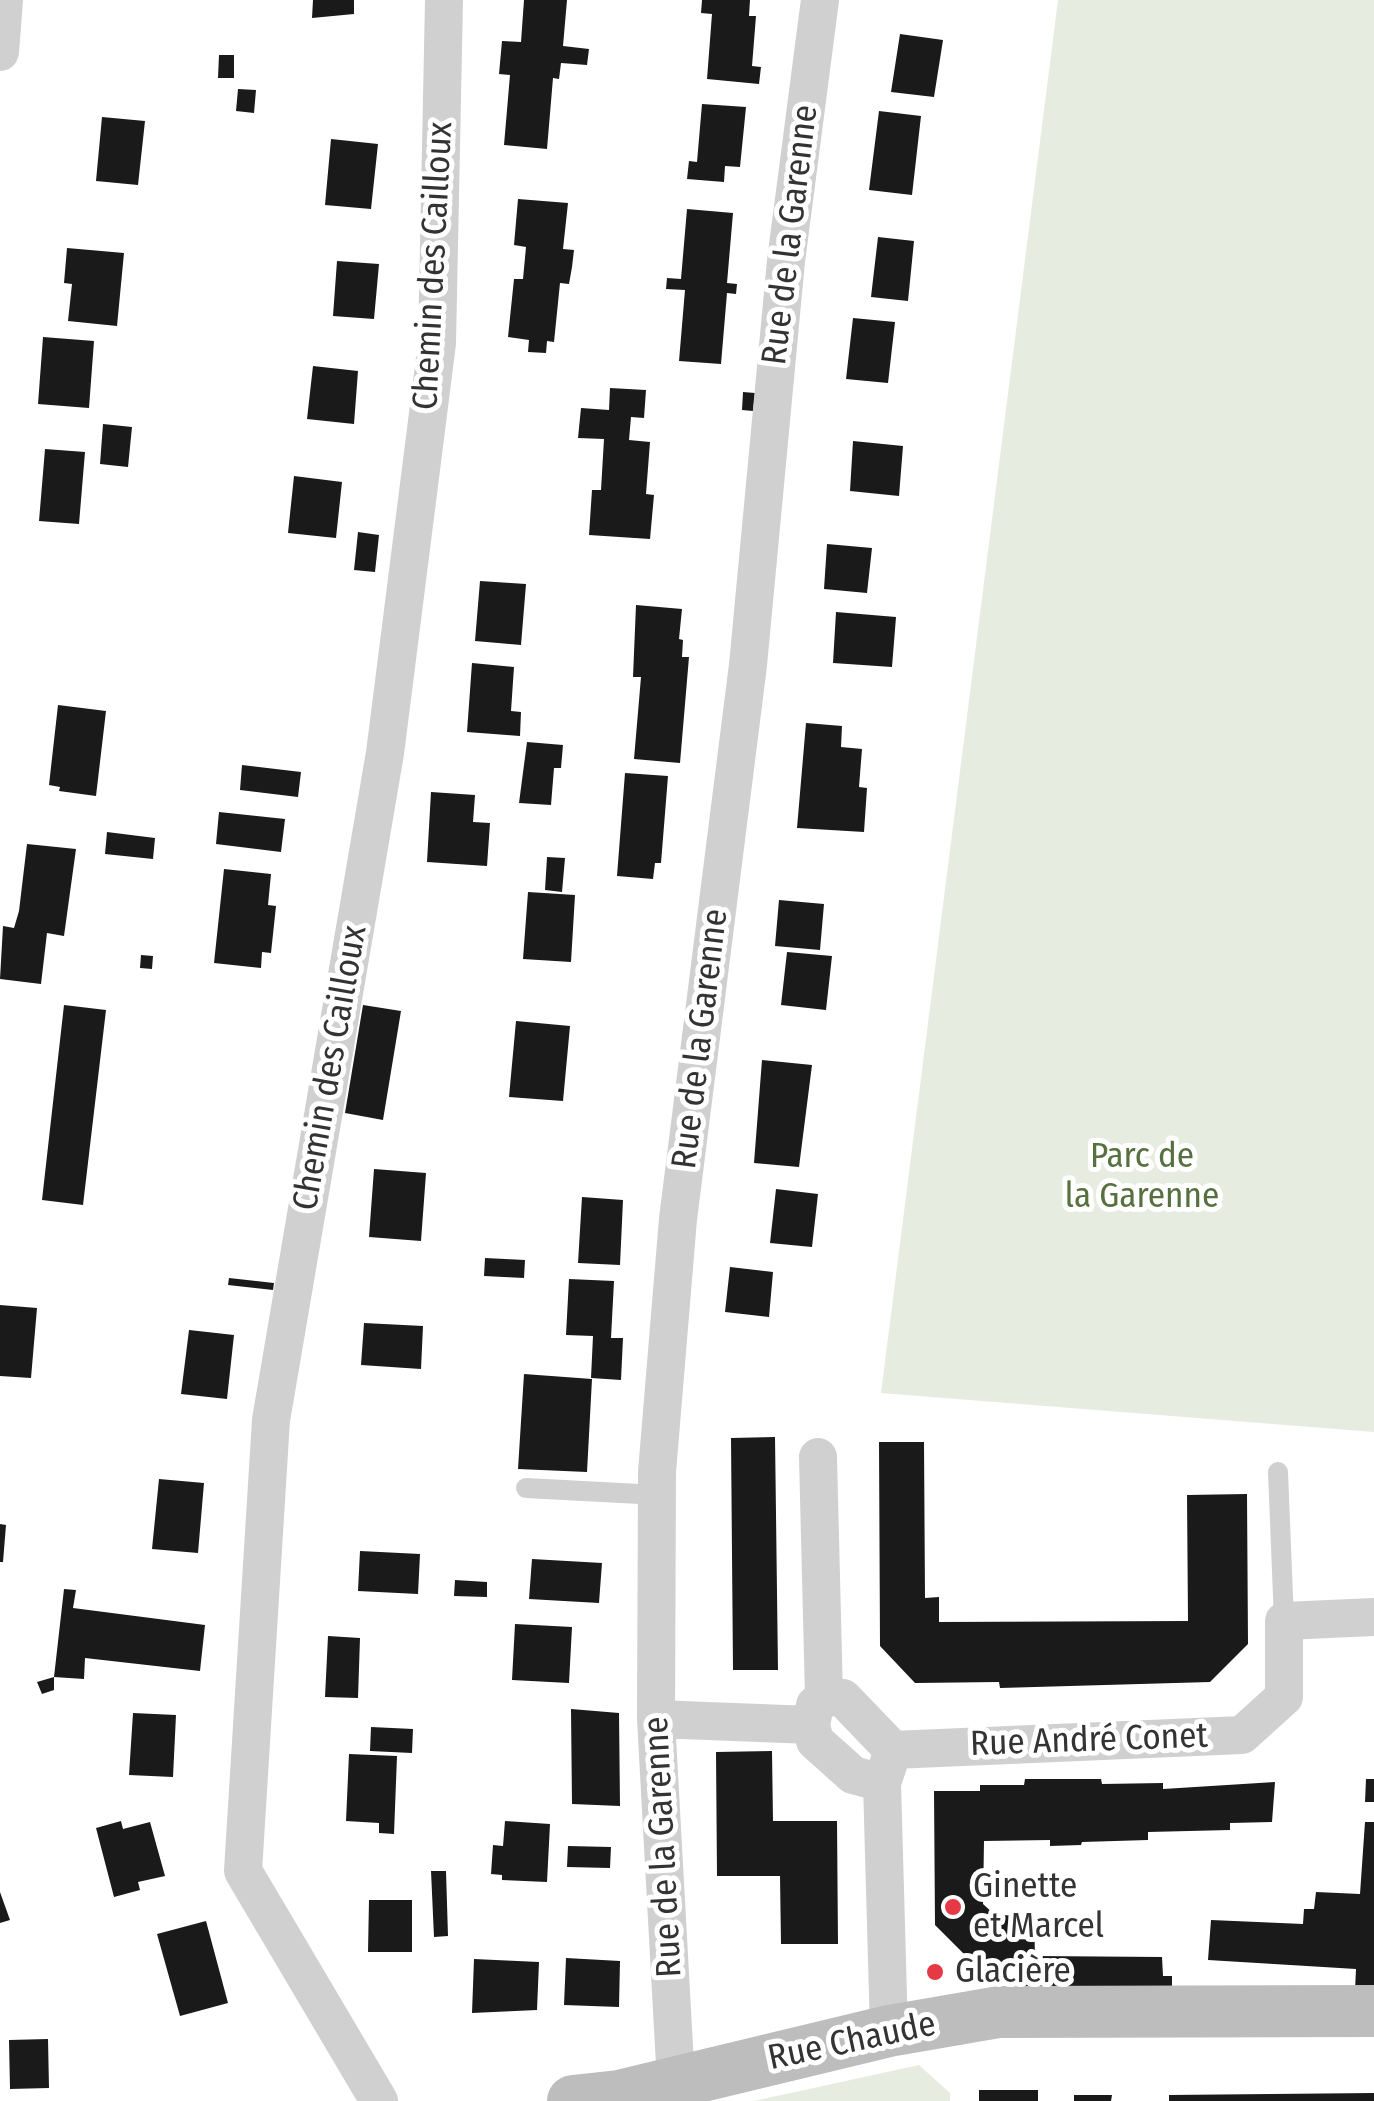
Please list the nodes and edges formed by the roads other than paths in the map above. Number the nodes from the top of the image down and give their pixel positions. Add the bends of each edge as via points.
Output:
1 (4, 0) edge
2 (444, 0) edge
3 (820, 0) edge
4 (0, 52) edge
5 (818, 1457) dead end
6 (1278, 1472) dead end
7 (526, 1488) dead end
8 (659, 1495) junction
9 (1374, 1617) edge
10 (1284, 1621) junction
11 (817, 1711) junction
12 (656, 1719) junction
13 (887, 1766) junction
14 (1374, 2012) edge
15 (889, 2031) junction
16 (676, 2083) junction
17 (603, 2099) edge
18 (378, 2101) edge

1 - 4 street
2 - 18 street, Chemin des Cailloux via 437,343 385,752 271,1420 242,1871
3 - 8 street, Rue de la Garenne via 786,260 748,665 678,1219
5 - 11 street
6 - 10 lane
7 - 8 lane
8 - 12 street, Rue de la Garenne
9 - 10 street
10 - 13 street, Rue André Conet via 1284,1697 1242,1735
11 - 12 street
11 - 13 street via 815,1740 852,1775
12 - 16 street, Rue de la Garenne
13 - 15 street
14 - 15 street, Rue Chaude via 999,2012
15 - 16 street, Rue Chaude
16 - 17 street, Rue Chaude

